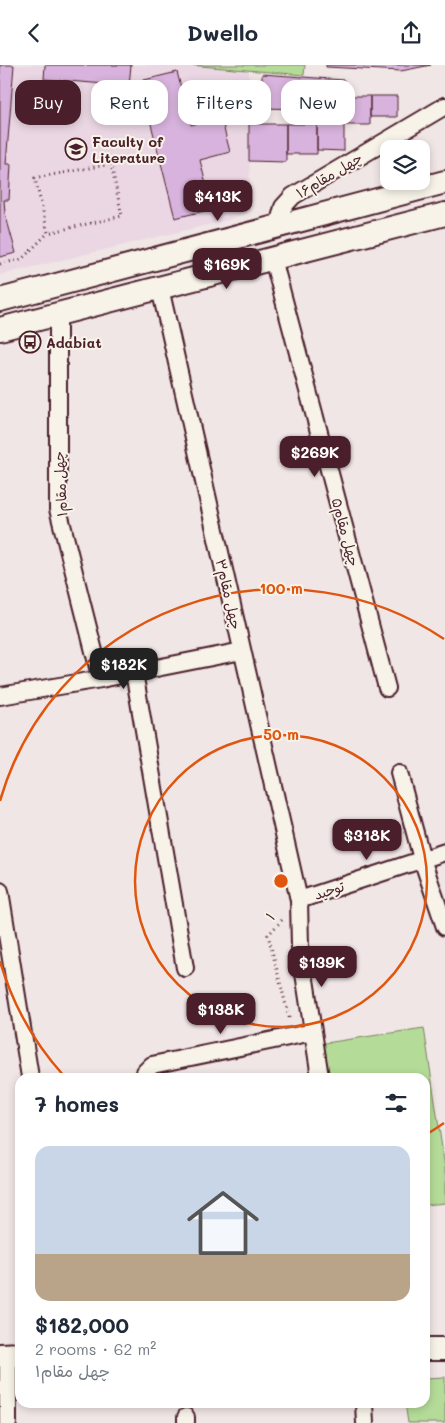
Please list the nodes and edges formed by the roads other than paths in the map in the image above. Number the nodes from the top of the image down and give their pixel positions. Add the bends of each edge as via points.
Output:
1 (445, 106) edge
2 (445, 181) edge
3 (445, 215) edge
4 (278, 226) junction
5 (273, 259) junction
6 (160, 288) junction
7 (5, 298) edge
8 (58, 314) junction
9 (8, 327) edge
10 (242, 651) junction
11 (134, 672) junction
12 (101, 679) junction
13 (387, 688) dead end
14 (0, 696) edge
15 (399, 773) dead end
16 (445, 852) edge
17 (422, 859) junction
18 (0, 891) edge
19 (298, 900) junction
20 (445, 927) edge
21 (185, 967) dead end
22 (313, 1032) junction
23 (29, 1073) edge
24 (146, 1073) edge
25 (319, 1073) edge
26 (430, 1349) edge
27 (445, 1349) edge
28 (10, 1355) edge
29 (364, 1408) edge
30 (8, 1423) edge
31 (365, 1423) edge

1 - 4 street, چهل مقام۱۶ via 293,196 283,207
2 - 4 main road
3 - 5 main road
4 - 7 main road
5 - 6 main road
5 - 13 street, چهل مقام۵
6 - 8 main road
6 - 10 street, چهل مقام۳
7 - 9 main road
8 - 9 main road
8 - 12 street, چهل مقام۱ via 58,509
10 - 11 street
10 - 19 street, چهل مقام۳
11 - 12 street
11 - 21 street
12 - 14 street
15 - 17 street
16 - 17 street, توحید
17 - 19 street, توحید
17 - 20 street
18 - 23 street
19 - 22 street, چهل مقام۳ via 300,947
22 - 24 street via 152,1065
22 - 25 street, چهل مقام۳
26 - 27 main road
28 - 30 street
29 - 31 street

